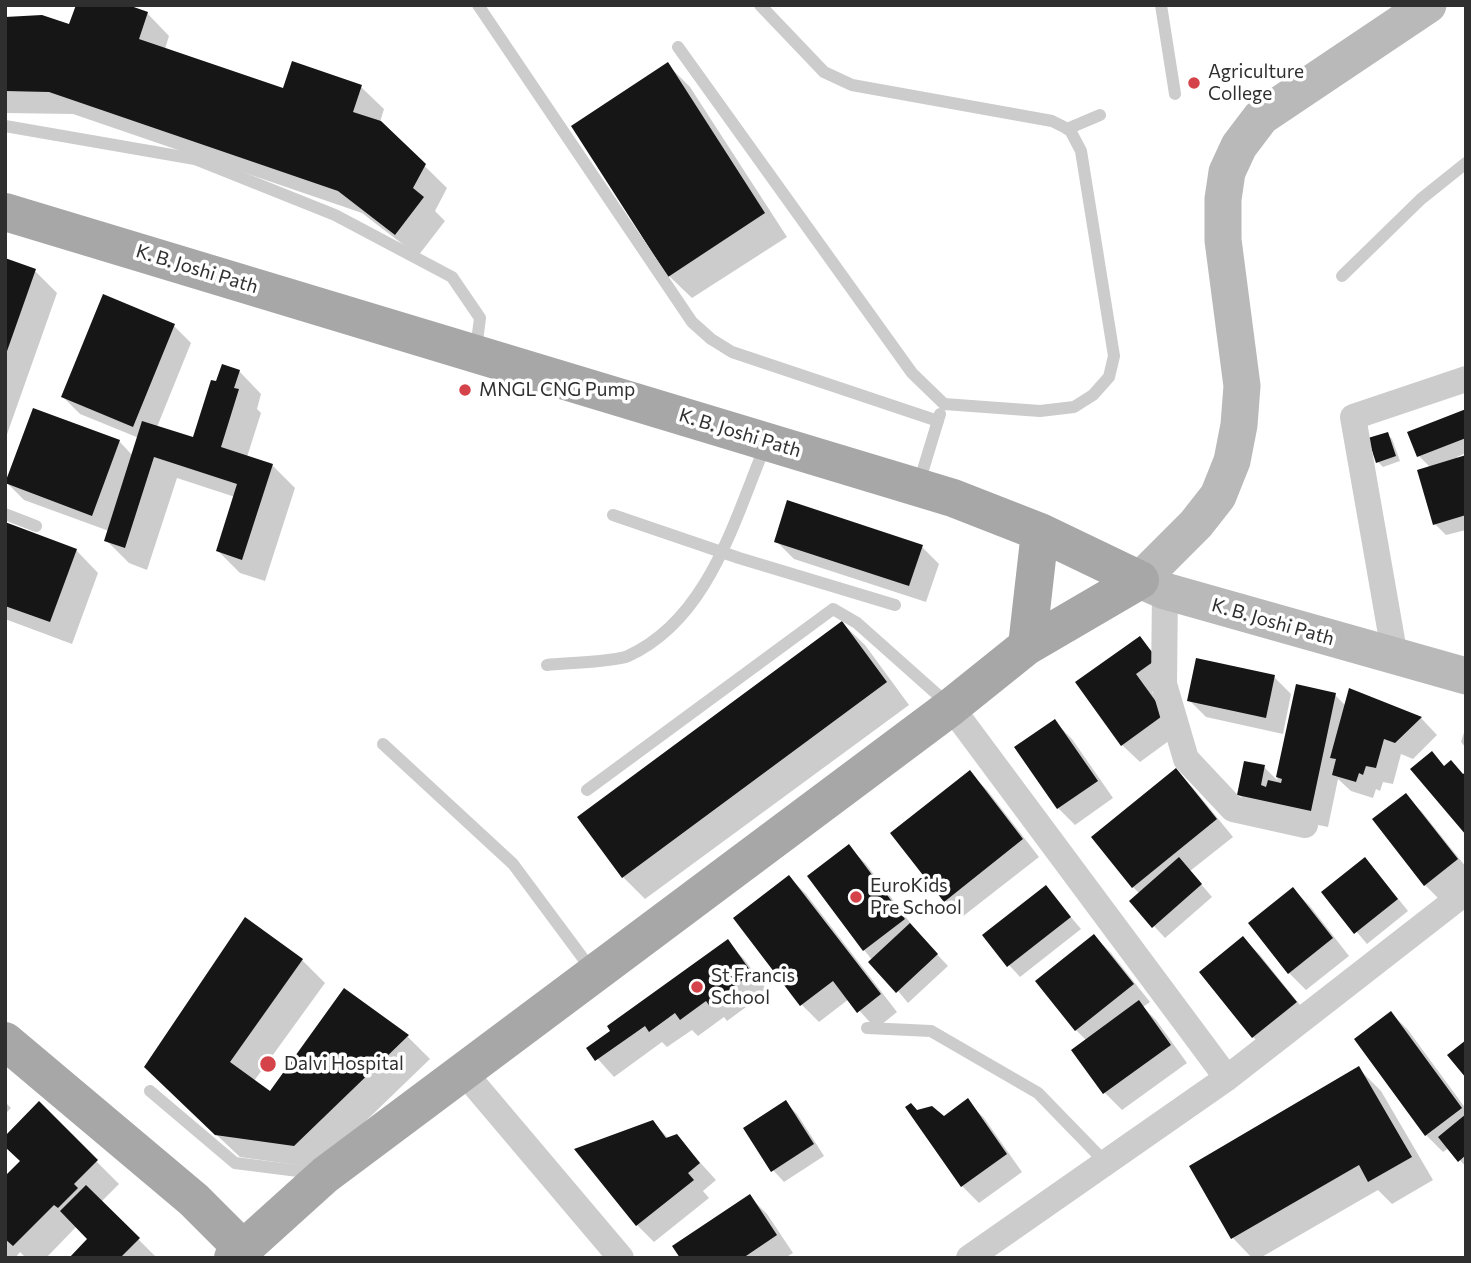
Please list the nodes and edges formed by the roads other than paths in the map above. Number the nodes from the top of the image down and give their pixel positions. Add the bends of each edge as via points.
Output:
1 (478, 5) edge
2 (760, 5) edge
3 (1161, 5) edge
4 (1428, 5) edge
5 (678, 47) dead end
6 (1175, 94) dead end
7 (1100, 115) dead end
8 (5, 126) edge
9 (1067, 129) junction
10 (1466, 163) edge
11 (5, 212) edge
12 (1342, 276) dead end
13 (475, 353) junction
14 (1466, 379) edge
15 (944, 404) junction
16 (938, 421) junction
17 (767, 441) junction
18 (918, 487) junction
19 (5, 514) edge
20 (613, 515) dead end
21 (36, 526) dead end
22 (1040, 532) junction
23 (721, 551) junction
24 (1153, 586) junction
25 (895, 605) dead end
26 (1027, 646) junction
27 (1395, 657) junction
28 (547, 664) dead end
29 (1466, 676) edge
30 (951, 707) junction
31 (383, 744) dead end
32 (587, 790) dead end
33 (1305, 825) dead end
34 (1466, 892) edge
35 (594, 972) junction
36 (867, 1028) dead end
37 (13, 1052) edge
38 (462, 1070) junction
39 (1227, 1078) junction
40 (150, 1091) dead end
41 (1106, 1163) junction
42 (325, 1175) junction
43 (242, 1255) edge
44 (621, 1258) edge
45 (969, 1258) edge

1 - 16 lane via 692,322 732,352
2 - 9 lane via 824,72 852,85 1052,121
3 - 6 lane
4 - 24 main road via 1261,117 1239,146 1227,172 1223,200 1223,240 1242,386 1232,461 1218,496
5 - 15 lane via 912,373
7 - 9 lane
8 - 13 lane via 195,159 335,215 452,277 480,318
9 - 15 lane via 1081,150 1114,356 1109,377 1074,407 1040,411
10 - 12 lane
11 - 13 main road, K. B. Joshi Path
13 - 17 main road, K. B. Joshi Path
14 - 27 street via 1353,417
15 - 16 lane
16 - 18 lane
17 - 18 main road, K. B. Joshi Path
17 - 23 lane
18 - 22 main road, K. B. Joshi Path
19 - 21 lane
20 - 23 lane
22 - 24 main road, K. B. Joshi Path
22 - 26 main road
23 - 25 lane
23 - 28 lane via 708,582 668,632 626,657
24 - 26 main road
24 - 27 main road, K. B. Joshi Path
24 - 33 street via 1164,684 1186,759 1233,809
26 - 30 main road
27 - 29 main road, K. B. Joshi Path
30 - 32 lane via 857,622 833,609
30 - 35 main road
30 - 39 street
31 - 35 lane via 513,864
34 - 39 street
35 - 38 main road
36 - 41 lane via 931,1031 1038,1093
37 - 43 main road via 194,1200
38 - 42 main road
38 - 44 street
39 - 41 street
40 - 42 lane via 235,1163
41 - 45 street
42 - 43 main road

